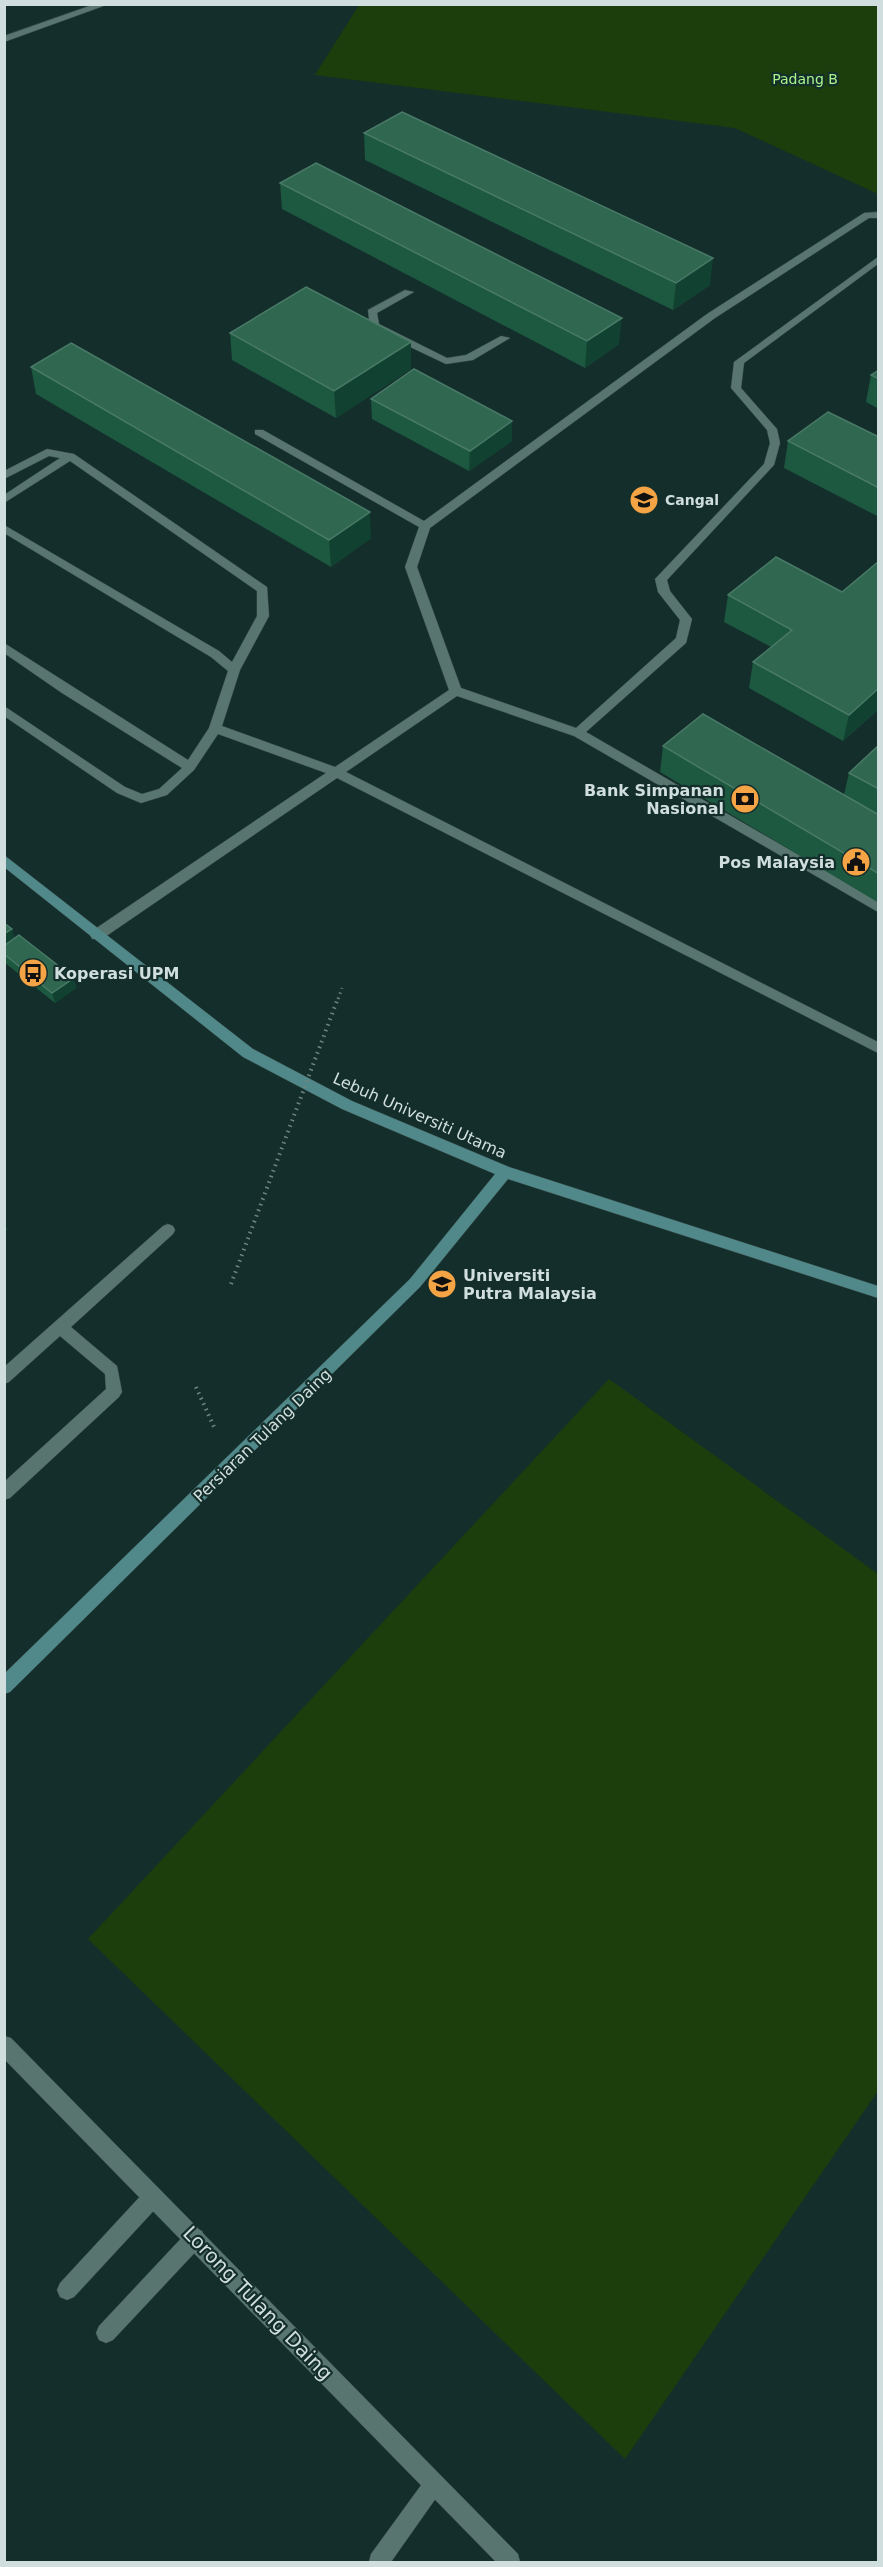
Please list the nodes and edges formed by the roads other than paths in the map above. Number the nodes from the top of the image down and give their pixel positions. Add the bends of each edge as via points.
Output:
1 (105, 4) edge
2 (4, 39) edge
3 (879, 215) edge
4 (879, 260) edge
5 (409, 292) dead end
6 (505, 338) dead end
7 (259, 432) dead end
8 (70, 456) junction
9 (4, 476) edge
10 (4, 500) edge
11 (425, 526) junction
12 (4, 528) edge
13 (4, 647) edge
14 (234, 670) junction
15 (456, 691) junction
16 (4, 710) edge
17 (215, 728) junction
18 (578, 733) junction
19 (189, 767) junction
20 (334, 772) junction
21 (4, 860) edge
22 (879, 907) edge
23 (97, 935) junction
24 (879, 1048) edge
25 (505, 1172) junction
26 (168, 1230) dead end
27 (879, 1292) edge
28 (60, 1327) junction
29 (4, 1377) edge
30 (4, 1493) edge
31 (4, 1686) edge
32 (4, 2045) edge
33 (153, 2197) junction
34 (195, 2238) junction
35 (67, 2290) dead end
36 (106, 2333) dead end
37 (434, 2484) junction
38 (379, 2562) edge
39 (510, 2562) edge

1 - 2 street
3 - 11 street via 867,214 711,316
4 - 18 street via 739,362 736,388 771,429 776,442 769,465 661,579 664,592 686,619 682,640
5 - 6 street via 372,312 374,326 447,361 469,358
7 - 11 street
8 - 9 street via 47,452
8 - 10 street
8 - 14 street via 263,590 263,616
11 - 15 street via 411,567
12 - 14 street via 215,654
13 - 19 street
14 - 17 street
15 - 18 street
15 - 20 street
16 - 19 street via 121,790 141,799 163,792
17 - 19 street
17 - 20 street
18 - 22 street
20 - 23 street
20 - 24 street
21 - 23 street, Lebuh Universiti Utama
23 - 25 street, Lebuh Universiti Utama via 248,1053 347,1105
25 - 27 street, Lebuh Universiti Utama
25 - 31 street, Persiaran Tulang Daing via 415,1283
26 - 28 street
28 - 29 street
28 - 30 street via 112,1371 114,1392
32 - 33 street, Lorong Tulang Daing
33 - 34 street, Lorong Tulang Daing
33 - 35 street
34 - 36 street
34 - 37 street, Lorong Tulang Daing
37 - 38 street
37 - 39 street, Lorong Tulang Daing

